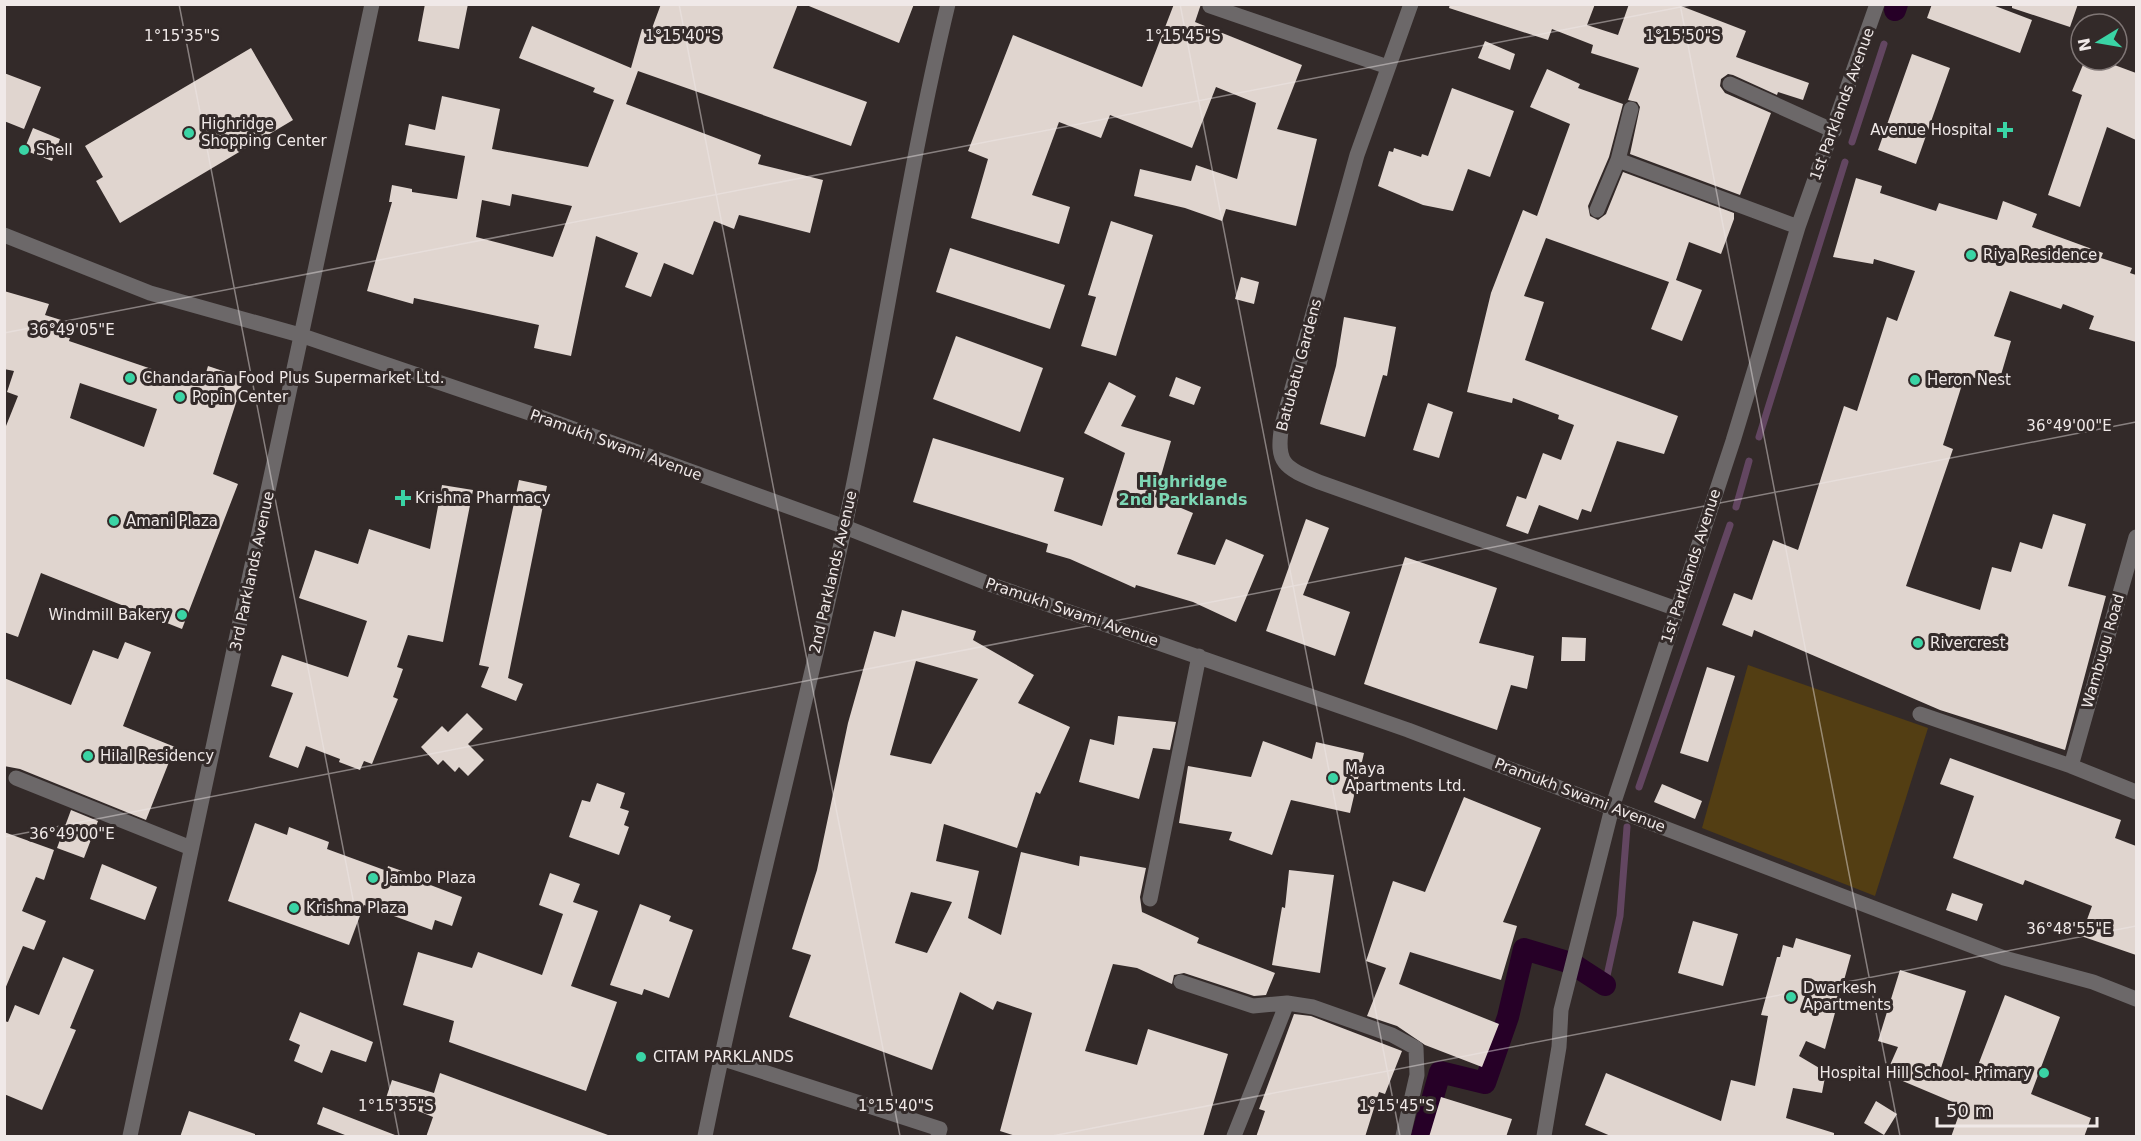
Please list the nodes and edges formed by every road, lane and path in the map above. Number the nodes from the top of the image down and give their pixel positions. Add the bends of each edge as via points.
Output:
1 (372, 4) edge
2 (948, 4) edge
3 (1411, 4) edge
4 (1877, 4) edge
5 (1210, 6) dead end
6 (1388, 67) junction
7 (1730, 84) dead end
8 (1631, 109) dead end
9 (1834, 131) junction
10 (1618, 160) junction
11 (1597, 210) dead end
12 (1798, 227) junction
13 (4, 235) edge
14 (300, 335) junction
15 (845, 527) junction
16 (2136, 537) edge
17 (1677, 609) junction
18 (1199, 656) junction
19 (1920, 714) dead end
20 (2071, 766) junction
21 (16, 778) dead end
22 (2136, 792) edge
23 (1612, 808) junction
24 (191, 848) junction
25 (1150, 899) dead end
26 (1181, 982) dead end
27 (2136, 999) edge
28 (1287, 1004) junction
29 (721, 1058) junction
30 (130, 1137) edge
31 (705, 1137) edge
32 (938, 1137) edge
33 (1234, 1137) edge
34 (1403, 1137) edge
35 (1544, 1137) edge

1 - 14 street, 3rd Parklands Avenue
2 - 15 street, 2nd Parklands Avenue
3 - 6 street, Batubatu Gardens
4 - 9 street, 1st Parklands Avenue
5 - 6 street
6 - 17 street, Batubatu Gardens via 1357,155 1282,424 1278,446 1281,458 1293,471 1319,482
7 - 9 street
8 - 10 street
9 - 12 street, 1st Parklands Avenue
10 - 11 street
10 - 12 street
12 - 17 street, 1st Parklands Avenue
13 - 14 street, Pramukh Swami Avenue via 150,293
14 - 15 street, Pramukh Swami Avenue
14 - 24 street, 3rd Parklands Avenue via 230,680
15 - 18 street, Pramukh Swami Avenue via 993,585
15 - 29 street, 2nd Parklands Avenue
16 - 20 street, Wambugu Road
17 - 23 street, 1st Parklands Avenue
18 - 23 street, Pramukh Swami Avenue
18 - 25 street
19 - 20 street
20 - 22 street
21 - 24 street
23 - 27 street, Pramukh Swami Avenue via 2004,958 2093,982
23 - 35 street, 1st Parklands Avenue via 1561,1010
24 - 30 street, 3rd Parklands Avenue
26 - 28 street via 1253,1006
28 - 33 street
28 - 34 street via 1313,1007 1392,1035 1416,1048 1417,1075
29 - 31 street, 2nd Parklands Avenue
29 - 32 street via 939,1129

